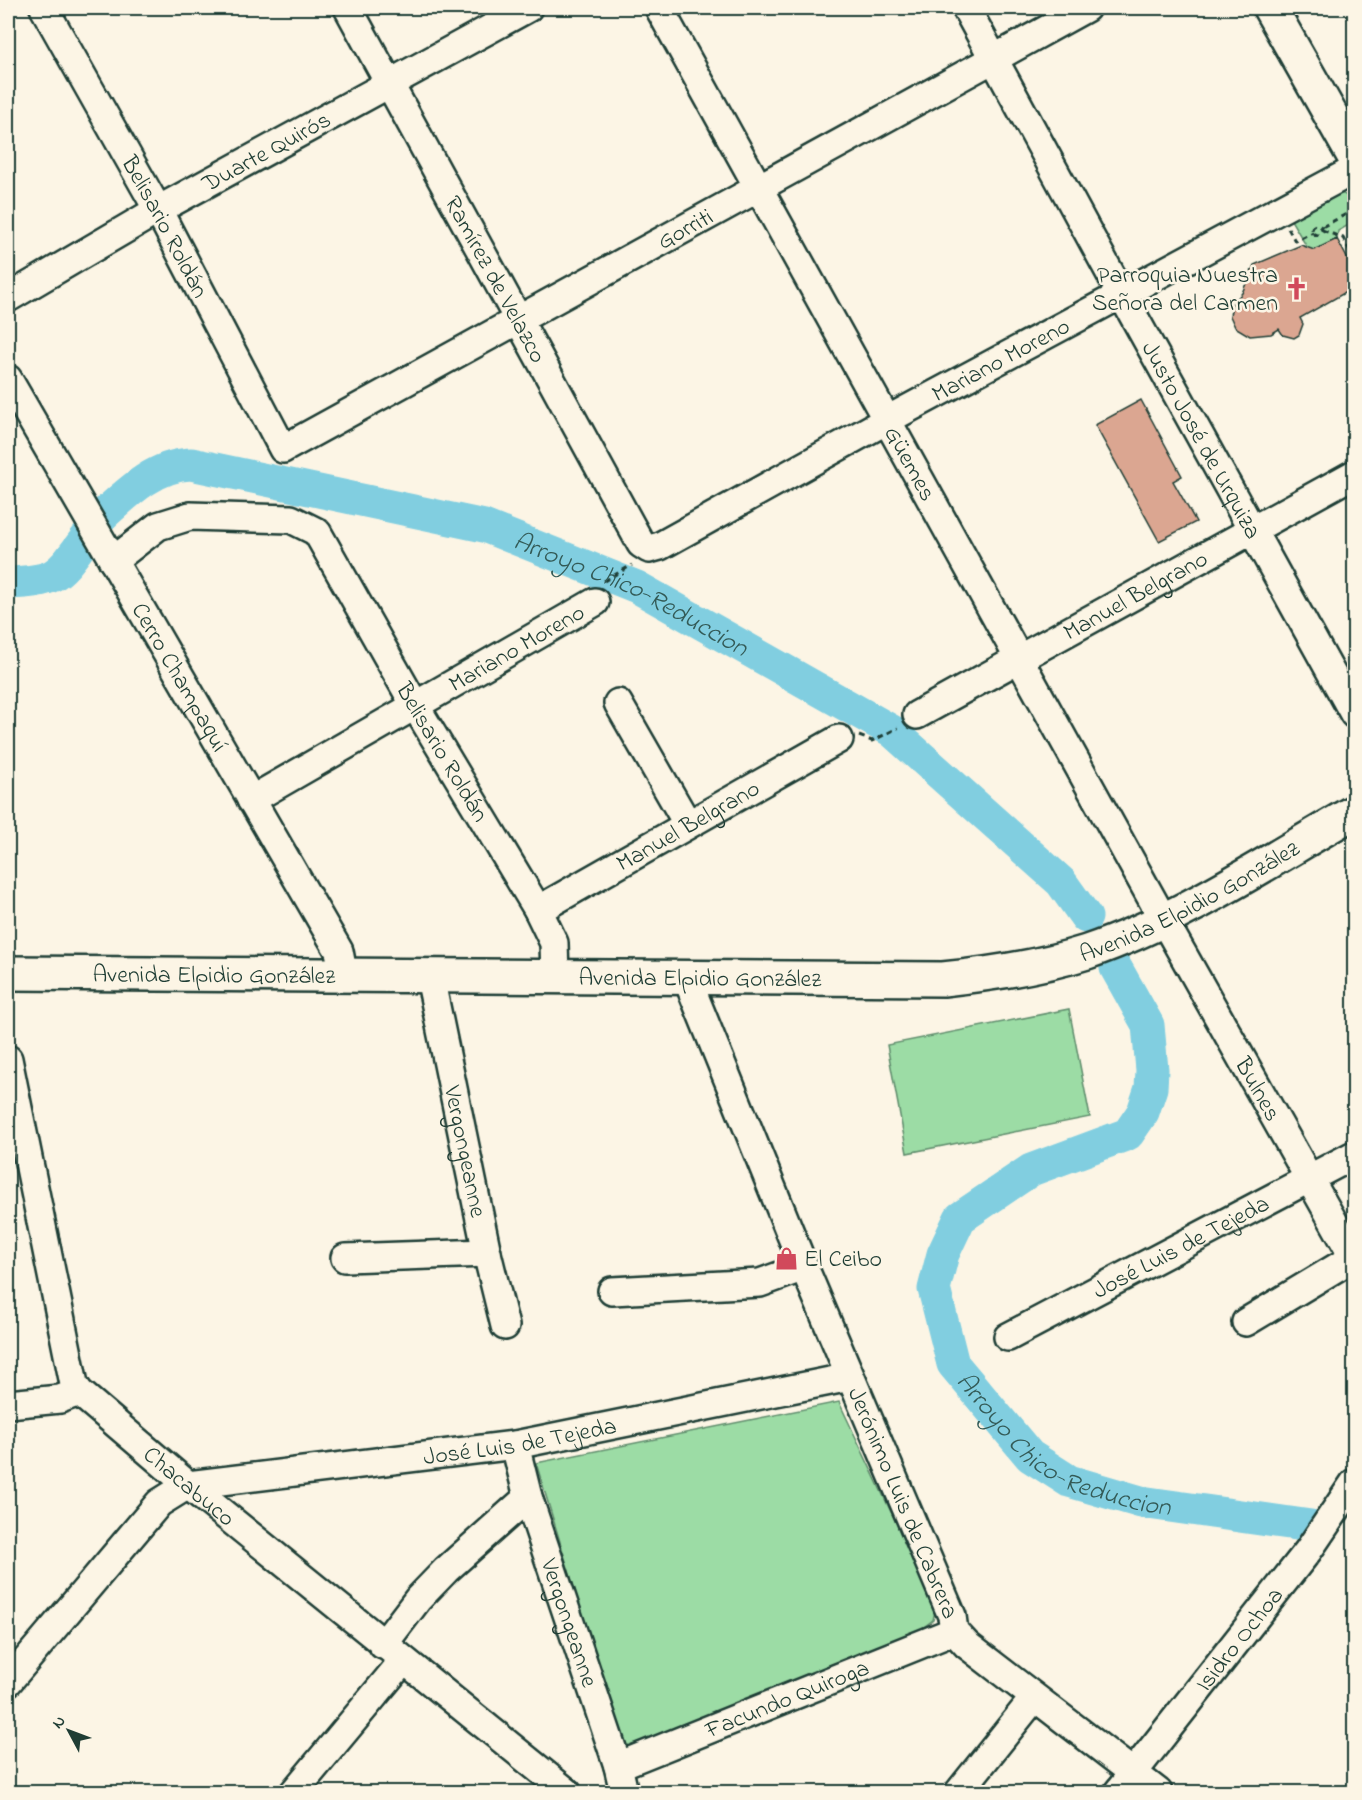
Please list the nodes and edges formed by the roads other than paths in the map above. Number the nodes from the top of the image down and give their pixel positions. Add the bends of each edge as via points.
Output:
1 (44, 8) edge
2 (348, 8) edge
3 (528, 8) edge
4 (659, 8) edge
5 (966, 8) edge
6 (1086, 8) edge
7 (1270, 8) edge
8 (995, 59) junction
9 (390, 82) junction
10 (1354, 156) edge
11 (1354, 170) edge
12 (758, 189) junction
13 (158, 210) junction
14 (1122, 295) junction
15 (8, 298) edge
16 (519, 319) junction
17 (8, 379) edge
18 (886, 420) junction
19 (283, 449) joint
20 (1354, 474) edge
21 (1253, 531) junction
22 (645, 554) joint
23 (113, 561) junction
24 (598, 592) road end
25 (1021, 659) junction
26 (618, 702) dead end
27 (416, 706) junction
28 (1354, 714) edge
29 (910, 720) road end
30 (851, 737) road end
31 (251, 800) junction
32 (1354, 812) edge
33 (687, 823) junction
34 (538, 910) junction
35 (1163, 919) junction
36 (8, 973) edge
37 (430, 976) junction
38 (555, 976) junction
39 (686, 976) junction
40 (344, 977) junction
41 (8, 1059) edge
42 (1354, 1155) edge
43 (19, 1179) edge
44 (1309, 1180) junction
45 (487, 1253) junction
46 (345, 1258) dead end
47 (1354, 1258) edge
48 (804, 1267) junction
49 (612, 1291) dead end
50 (1246, 1322) dead end
51 (505, 1326) dead end
52 (1008, 1337) dead end
53 (850, 1377) junction
54 (79, 1392) junction
55 (8, 1404) edge
56 (515, 1445) junction
57 (1354, 1483) edge
58 (188, 1485) junction
59 (528, 1497) junction
60 (954, 1631) junction
61 (393, 1653) junction
62 (8, 1682) edge
63 (1034, 1698) junction
64 (618, 1766) junction
65 (1126, 1783) edge
66 (294, 1792) edge
67 (567, 1792) edge
68 (624, 1792) edge
69 (958, 1792) edge
70 (1158, 1792) edge

1 - 13 street, Belisario Roldán
2 - 9 street, Ramírez de Velazco
3 - 9 street, Duarte Quirós
4 - 12 street, Güemes
5 - 8 street, Justo José de Urquiza
6 - 8 street, Gorriti
7 - 10 main road
8 - 12 street, Gorriti
8 - 14 street, Justo José de Urquiza
9 - 13 street, Duarte Quirós
9 - 16 street, Ramírez de Velazco
11 - 14 street, Mariano Moreno
12 - 16 street, Gorriti
12 - 18 street, Güemes
13 - 15 street, Duarte Quirós
13 - 19 street, Belisario Roldán
14 - 18 street, Mariano Moreno
14 - 21 street, Justo José de Urquiza
16 - 19 street, Gorriti
16 - 22 street, Ramírez de Velazco
17 - 23 street, Cerro Champaquí
18 - 22 street, Mariano Moreno
18 - 25 street, Güemes
20 - 21 street, Manuel Belgrano
21 - 25 street, Manuel Belgrano
21 - 28 street, Justo José de Urquiza
23 - 27 street, Belisario Roldán via 158,526 190,516 291,519 303,523 317,532
23 - 31 street, Cerro Champaquí
24 - 27 street, Mariano Moreno
25 - 29 street, Manuel Belgrano
25 - 35 street, Güemes
26 - 33 street
27 - 31 street, Mariano Moreno
27 - 34 street, Belisario Roldán
30 - 33 street, Manuel Belgrano
31 - 40 street, Cerro Champaquí via 339,951
32 - 35 main road, Avenida Elpidio González
33 - 34 street, Manuel Belgrano
34 - 38 street, Belisario Roldán via 554,943
35 - 39 main road, Avenida Elpidio González via 1086,952 1029,967 943,980
35 - 44 street, Bulnes
36 - 40 main road, Avenida Elpidio González
37 - 38 main road, Avenida Elpidio González
37 - 40 main road, Avenida Elpidio González
37 - 45 street, Vergongeanne
38 - 39 main road, Avenida Elpidio González
39 - 48 street, Jerónimo Luis de Cabrera
41 - 43 street
42 - 44 street, José Luis de Tejeda
43 - 54 street
44 - 47 street, Bulnes
44 - 52 street, José Luis de Tejeda
45 - 46 street
45 - 51 street, Vergongeanne
47 - 50 street
48 - 49 street via 760,1282
48 - 53 street, Jerónimo Luis de Cabrera
53 - 56 street, José Luis de Tejeda
53 - 60 street, Jerónimo Luis de Cabrera via 952,1617
54 - 55 street via 60,1399
54 - 58 street, Chacabuco
56 - 58 street, José Luis de Tejeda
56 - 59 street, Vergongeanne
57 - 65 street, Isidro Ochoa via 1308,1551
58 - 61 street, Chacabuco
58 - 62 street via 159,1503
59 - 61 street via 418,1599
59 - 64 street, Vergongeanne
60 - 63 street, Jerónimo Luis de Cabrera
60 - 64 street, Facundo Quiroga
61 - 66 street
61 - 67 street, Chacabuco
63 - 65 street, Jerónimo Luis de Cabrera
63 - 69 street
64 - 68 street, Vergongeanne
65 - 70 street, Jerónimo Luis de Cabrera

